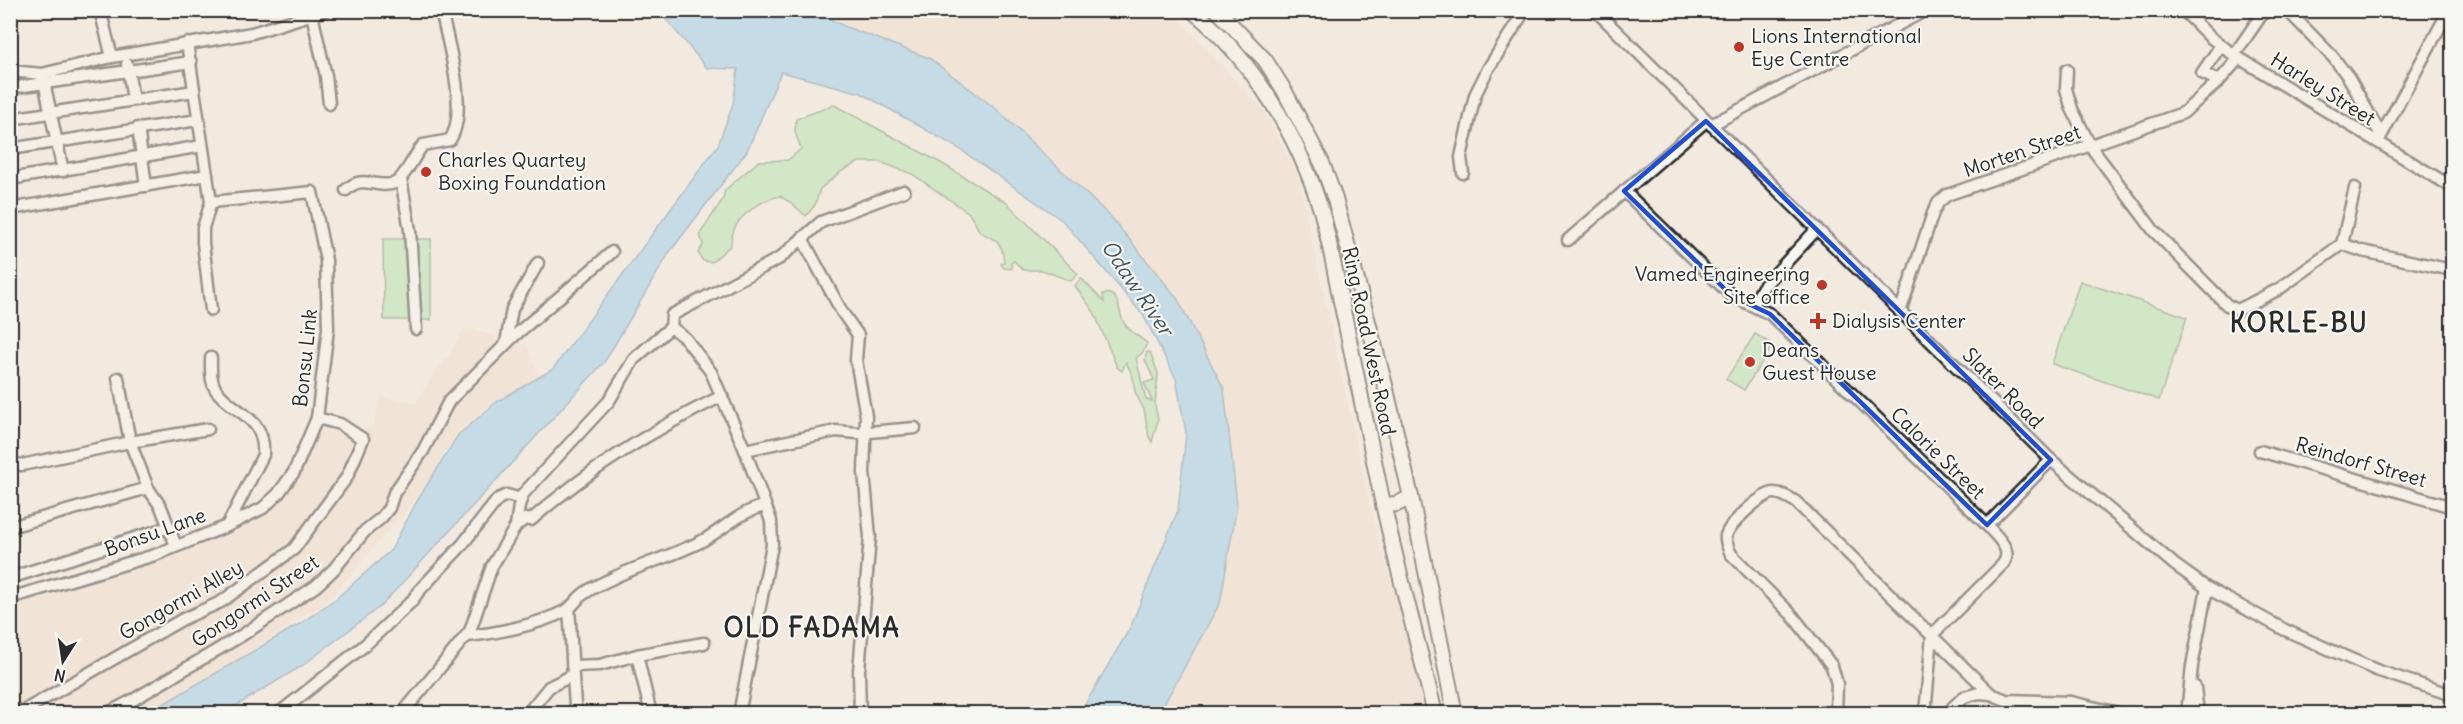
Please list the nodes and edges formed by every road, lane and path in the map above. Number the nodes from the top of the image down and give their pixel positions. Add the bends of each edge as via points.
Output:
1 (100, 10) edge
2 (326, 10) edge
3 (441, 10) edge
4 (1192, 10) edge
5 (1217, 10) edge
6 (1525, 10) edge
7 (1595, 10) edge
8 (1926, 10) edge
9 (2183, 10) edge
10 (2265, 10) edge
11 (2287, 10) edge
12 (2449, 10) edge
13 (312, 12) edge
14 (187, 43) junction
15 (2221, 45) junction
16 (126, 55) junction
17 (112, 57) junction
18 (2236, 57) junction
19 (191, 63) junction
20 (128, 70) junction
21 (2067, 70) dead end
22 (10, 71) edge
23 (43, 78) junction
24 (2219, 81) junction
25 (10, 88) edge
26 (194, 91) junction
27 (133, 99) junction
28 (329, 104) dead end
29 (50, 112) junction
30 (10, 119) edge
31 (198, 120) junction
32 (1709, 123) junction
33 (138, 128) junction
34 (2379, 139) junction
35 (58, 141) junction
36 (202, 146) junction
37 (2091, 147) junction
38 (10, 149) edge
39 (142, 158) junction
40 (63, 171) junction
41 (1463, 172) dead end
42 (207, 176) junction
43 (10, 179) edge
44 (401, 179) junction
45 (146, 186) junction
46 (2452, 187) edge
47 (2355, 188) dead end
48 (346, 190) dead end
49 (904, 191) dead end
50 (1624, 191) junction
51 (211, 202) junction
52 (10, 209) edge
53 (1816, 230) junction
54 (1568, 240) dead end
55 (804, 242) junction
56 (2342, 244) junction
57 (612, 252) dead end
58 (538, 263) dead end
59 (2452, 270) edge
60 (1753, 305) junction
61 (211, 310) dead end
62 (1900, 312) junction
63 (671, 327) junction
64 (417, 329) dead end
65 (506, 343) junction
66 (211, 358) dead end
67 (118, 378) dead end
68 (722, 396) junction
69 (317, 418) junction
70 (915, 428) dead end
71 (208, 429) dead end
72 (866, 430) junction
73 (130, 442) junction
74 (745, 450) junction
75 (2260, 451) dead end
76 (2050, 460) junction
77 (10, 463) edge
78 (148, 488) junction
79 (1411, 497) junction
80 (521, 499) junction
81 (1383, 505) junction
82 (765, 506) junction
83 (2452, 507) edge
84 (1987, 525) junction
85 (226, 526) junction
86 (516, 526) junction
87 (10, 527) edge
88 (169, 528) junction
89 (176, 546) junction
90 (10, 578) edge
91 (2207, 588) junction
92 (10, 598) edge
93 (569, 609) junction
94 (1932, 635) junction
95 (467, 636) junction
96 (704, 643) dead end
97 (637, 655) junction
98 (2192, 666) junction
99 (572, 671) junction
100 (1991, 694) junction
101 (2452, 695) edge
102 (18, 714) edge
103 (106, 714) edge
104 (278, 714) edge
105 (402, 714) edge
106 (527, 714) edge
107 (576, 714) edge
108 (651, 714) edge
109 (739, 714) edge
110 (860, 714) edge
111 (1435, 714) edge
112 (1455, 714) edge
113 (1836, 714) edge
114 (1925, 714) edge
115 (1950, 714) edge
116 (2123, 714) edge
117 (2187, 714) edge
118 (2198, 714) edge

1 - 17 street
2 - 13 street
3 - 44 street via 457,92 457,130 450,140 423,145
4 - 81 main road, Ring Road West Road via 1239,57 1277,112 1303,160 1326,233
5 - 79 main road, Ring Road West Road via 1265,60 1322,163 1385,385
6 - 41 street via 1475,94 1461,157
7 - 32 street, Slater Road
8 - 32 street
9 - 15 street, Harley Street
10 - 18 street, Morten Street
11 - 34 street via 2318,39 2349,78
12 - 34 street
13 - 14 street via 252,33
13 - 28 street
14 - 16 street
14 - 19 street
15 - 18 street, Harley Street
15 - 24 street via 2202,73
16 - 17 street
16 - 20 street
17 - 23 street
18 - 24 street, Morten Street
18 - 34 street, Harley Street
19 - 20 street
19 - 26 street
20 - 23 street
20 - 27 street
21 - 37 street via 2070,103
22 - 23 street
23 - 25 street
23 - 29 street
24 - 37 street, Morten Street via 2183,113
26 - 27 street
26 - 31 street
27 - 29 street
29 - 30 street
29 - 35 street
31 - 33 street
31 - 36 street
32 - 50 street
32 - 53 street, Slater Road
33 - 35 street
33 - 39 street
34 - 46 street, Harley Street
35 - 38 street
35 - 40 street
36 - 39 street
36 - 42 street
37 - 56 street via 2154,231 2234,309 2279,289
37 - 62 street, Morten Street via 1947,195 1933,213
39 - 40 street
39 - 45 street
40 - 43 street
42 - 45 street
42 - 51 street
44 - 48 street via 395,183 353,183
44 - 64 street via 410,230
45 - 52 street
47 - 56 street
49 - 55 street via 821,222
50 - 54 street
50 - 60 street, Calorie Street via 1732,297
51 - 61 street via 203,228
51 - 69 street, Bonsu Link via 312,192 329,297
53 - 60 street via 1763,286
53 - 62 street, Slater Road
55 - 63 street via 672,315
55 - 72 street via 858,335 856,360
56 - 59 street
57 - 65 street, Gongormi Street
58 - 65 street via 512,309
60 - 84 street, Calorie Street via 1770,314
62 - 76 street, Slater Road
63 - 68 street via 697,352
63 - 80 street via 634,358 609,401
65 - 103 street, Gongormi Street via 449,401 389,508 316,586 244,634
66 - 85 street, Bonsu Lane via 216,391 252,420 264,445
67 - 73 street
68 - 74 street
68 - 86 street via 665,425 573,485 531,520 525,519
69 - 85 street, Bonsu Link via 294,472 278,494 263,508
69 - 102 street, Gongormi Alley via 340,424 363,439 348,477 294,549 221,602 183,619
70 - 72 street
71 - 73 street
72 - 74 street via 836,431
72 - 110 street via 864,472 870,537 859,671
73 - 77 street via 22,465
73 - 78 street
74 - 82 street
75 - 83 street, Reindorf Street
76 - 84 street
76 - 91 street, Slater Road
78 - 87 street
78 - 88 street
79 - 81 main road
79 - 112 main road, Ring Road West Road
80 - 86 street
80 - 104 street via 507,495 498,499 412,601 365,645
81 - 111 main road, Ring Road West Road
82 - 93 street via 738,516 682,552 598,585
82 - 109 street via 772,545
84 - 94 street, Calorie Street via 2007,550 2008,558
85 - 89 street, Bonsu Lane
86 - 95 street via 492,566
88 - 89 street
88 - 90 street
89 - 92 street, Bonsu Lane
91 - 98 street
91 - 101 street, Slater Road via 2315,644 2376,670
93 - 95 street via 518,626
93 - 99 street
94 - 100 street
94 - 113 street via 1796,502 1781,494 1764,496 1730,527 1727,545 1731,554 1792,615 1832,666 1837,684
94 - 114 street
95 - 105 street
96 - 97 street
97 - 99 street
97 - 108 street
98 - 117 street
98 - 118 street
99 - 106 street via 549,687
99 - 107 street
100 - 115 street via 1964,697
100 - 116 street via 2006,700 2071,702

